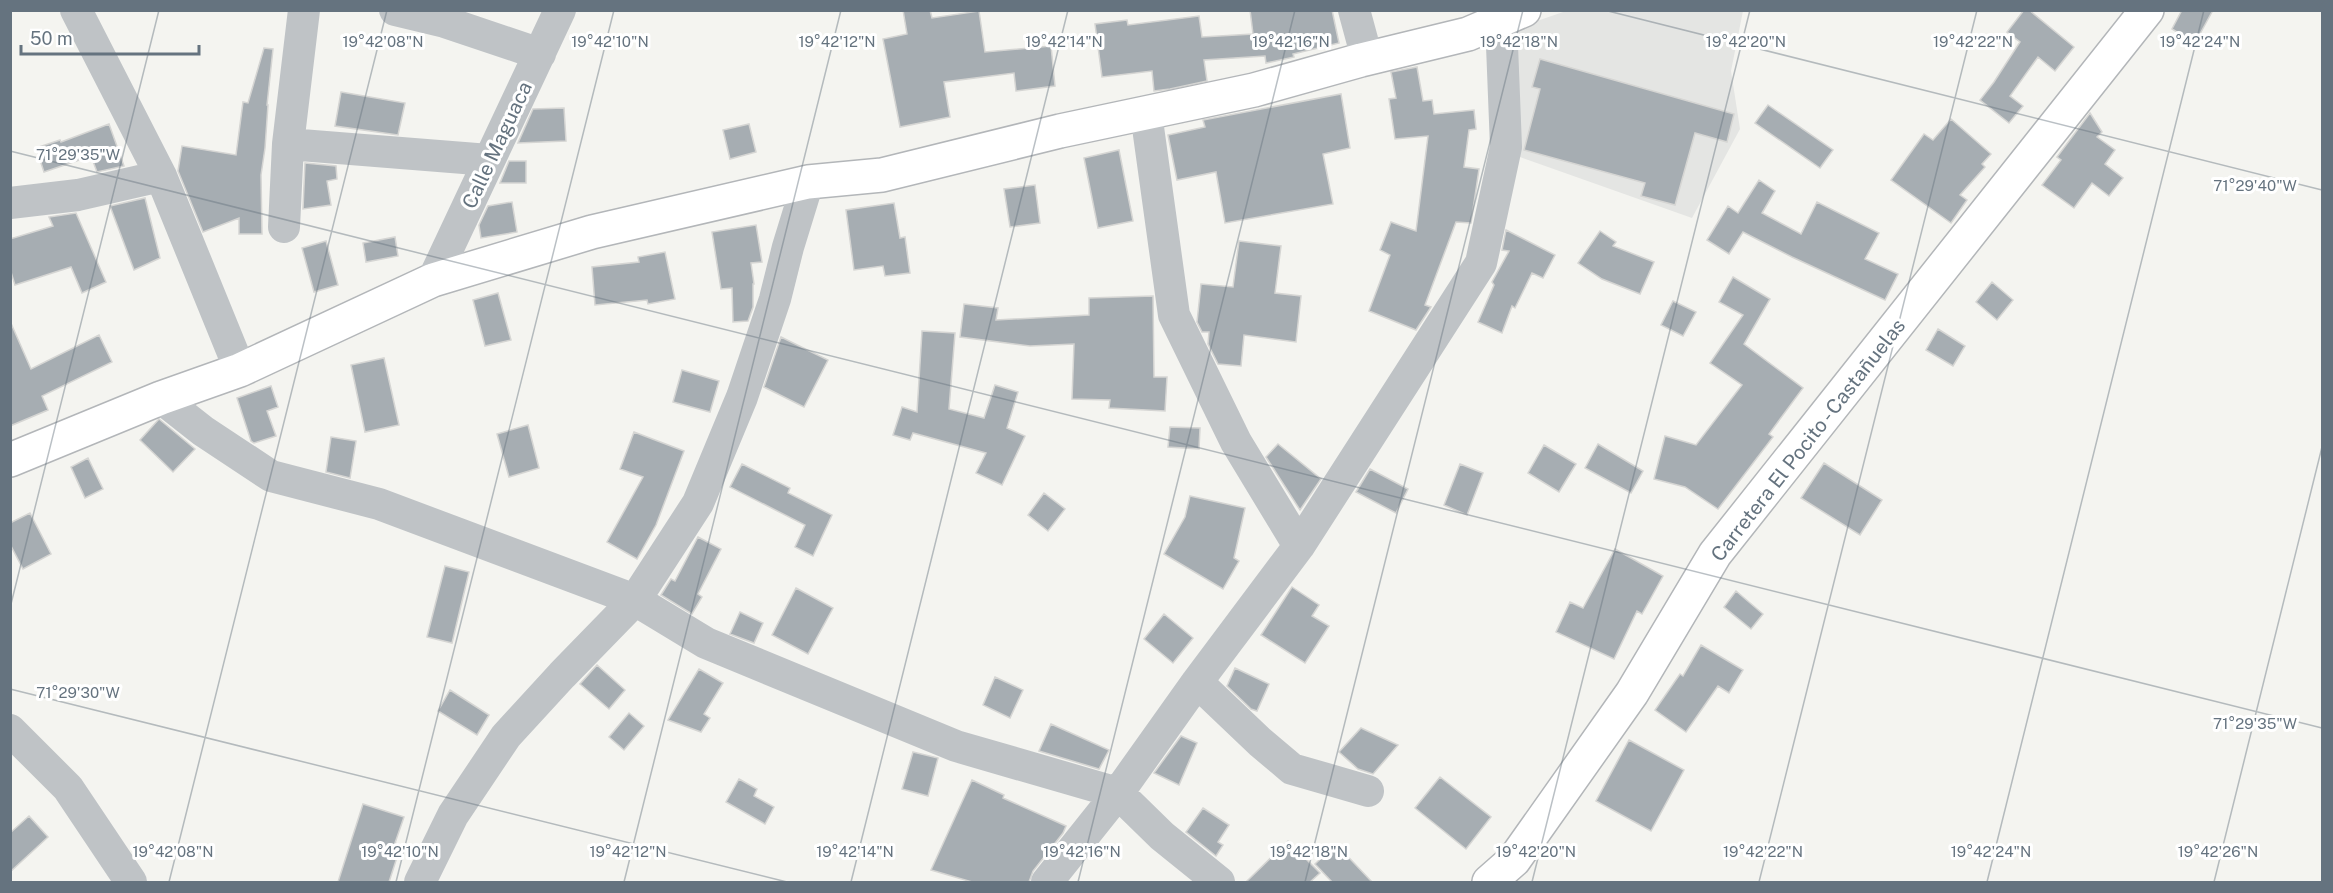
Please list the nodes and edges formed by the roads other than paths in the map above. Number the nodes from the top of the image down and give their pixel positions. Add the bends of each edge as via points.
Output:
1 (76, 10) edge
2 (303, 10) edge
3 (395, 10) edge
4 (560, 10) edge
5 (1354, 10) edge
6 (2147, 10) edge
7 (1513, 15) edge
8 (540, 54) junction
9 (1368, 58) junction
10 (1146, 113) junction
11 (288, 144) junction
12 (489, 160) junction
13 (160, 176) junction
14 (808, 182) junction
15 (10, 203) edge
16 (284, 227) dead end
17 (434, 280) junction
18 (240, 370) junction
19 (161, 398) junction
20 (10, 460) edge
21 (1299, 546) junction
22 (635, 600) junction
23 (1197, 682) junction
24 (11, 731) edge
25 (1368, 791) dead end
26 (1118, 793) junction
27 (130, 882) edge
28 (420, 882) edge
29 (1047, 882) edge
30 (1219, 882) edge
31 (1489, 882) edge

1 - 13 street
2 - 11 street
3 - 8 street via 445,22
4 - 8 street, Calle Maguaca
5 - 9 street
6 - 31 main road, Carretera El Pocito - Castañuelas via 1715,554 1632,693 1514,860
7 - 9 main road via 1468,34
7 - 21 street via 1506,147 1481,263
8 - 12 street, Calle Maguaca
9 - 10 main road via 1254,90
10 - 14 main road via 882,175
10 - 21 street via 1174,315 1236,442
11 - 12 street
11 - 16 street
12 - 17 street, Calle Maguaca
13 - 15 street via 78,195
13 - 18 street
14 - 17 main road via 592,232
14 - 22 street via 776,299 742,397 698,503
17 - 18 main road
18 - 19 main road
19 - 20 main road
19 - 22 street via 271,476 379,504
21 - 23 street
22 - 26 street via 706,643 945,741
22 - 28 street via 506,736 453,815
23 - 25 street via 1292,769
23 - 26 street
24 - 27 street via 68,788
26 - 29 street
26 - 30 street via 1162,836

